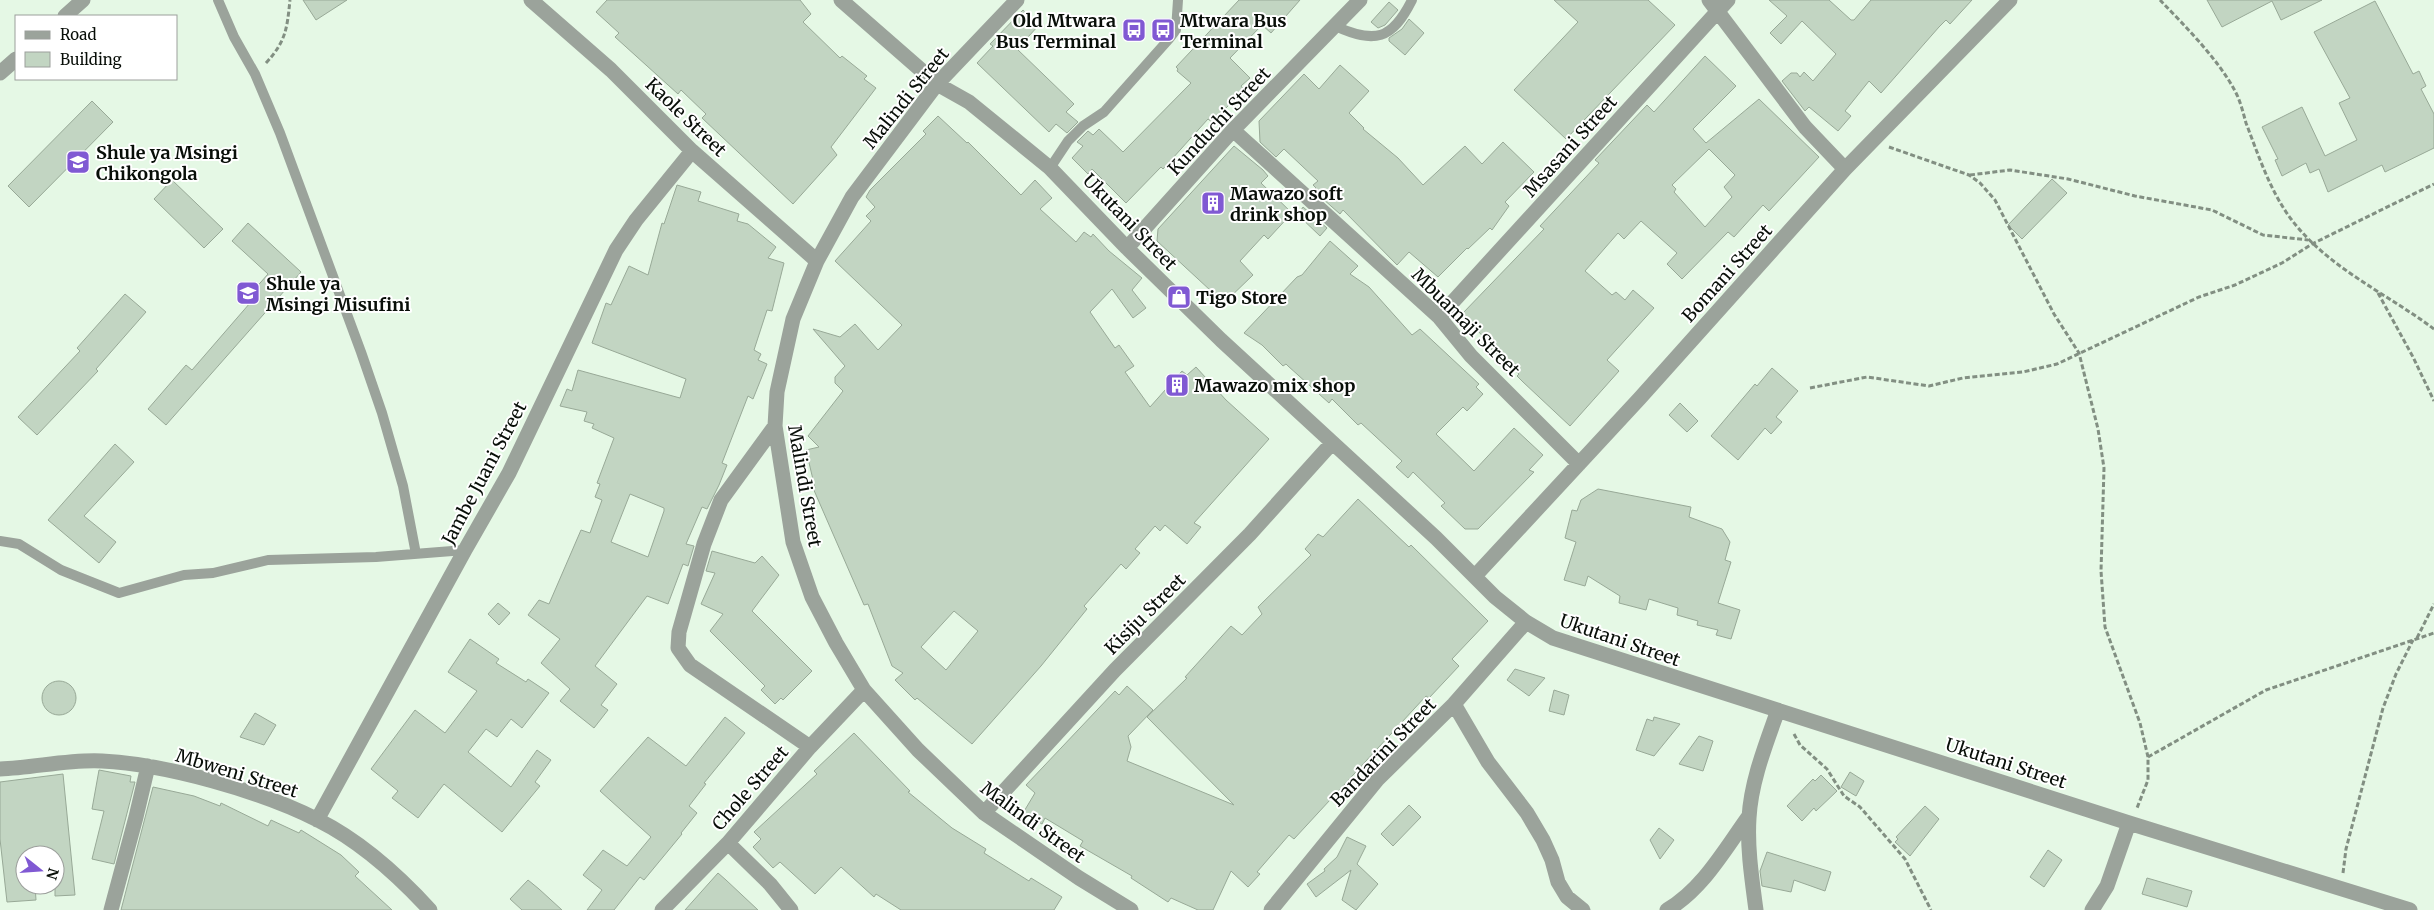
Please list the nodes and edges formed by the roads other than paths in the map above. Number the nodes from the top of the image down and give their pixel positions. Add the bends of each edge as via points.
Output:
1 (83, 0) edge
2 (218, 0) edge
3 (531, 0) edge
4 (841, 0) edge
5 (1017, 0) edge
6 (1178, 0) edge
7 (1360, 0) edge
8 (1412, 0) edge
9 (2010, 0) edge
10 (1718, 3) edge
11 (66, 15) edge
12 (1335, 26) junction
13 (15, 61) edge
14 (0, 73) edge
15 (937, 84) junction
16 (1233, 130) junction
17 (692, 151) junction
18 (1050, 168) junction
19 (1844, 169) junction
20 (1127, 248) junction
21 (817, 261) junction
22 (1439, 317) junction
23 (774, 426) junction
24 (1332, 443) junction
25 (1579, 464) junction
26 (0, 541) edge
27 (465, 550) junction
28 (416, 554) junction
29 (1475, 576) junction
30 (1526, 622) junction
31 (864, 690) junction
32 (1454, 704) junction
33 (1784, 712) junction
34 (810, 747) junction
35 (148, 766) junction
36 (0, 770) edge
37 (984, 813) junction
38 (1749, 816) junction
39 (317, 820) junction
40 (2129, 823) junction
41 (728, 843) junction
42 (111, 910) edge
43 (430, 910) edge
44 (662, 910) edge
45 (791, 910) edge
46 (1131, 910) edge
47 (1271, 910) edge
48 (1583, 910) edge
49 (1667, 910) edge
50 (1756, 910) edge
51 (2092, 910) edge
52 (2410, 910) edge

1 - 11 street
2 - 28 lane via 280,133 382,412 403,486
3 - 17 street, Kaole Street via 611,70
4 - 15 street, Ukutani Street
5 - 15 street, Malindi Street
6 - 18 lane via 1176,30 1169,40 1104,112 1068,141
7 - 12 street, Kunduchi Street
8 - 12 lane via 1401,21 1379,37 1355,36
9 - 19 street, Bomani Street
10 - 19 street via 1805,127
10 - 22 street, Msasani Street via 1554,192
12 - 16 street, Kunduchi Street
13 - 14 street
15 - 18 street, Ukutani Street via 969,102
15 - 21 street, Malindi Street via 852,197
16 - 20 street, Kunduchi Street
16 - 22 street, Mbuamaji Street
17 - 21 street, Kaole Street
17 - 27 street, Jambe Juani Street via 616,250 522,450
18 - 20 street, Ukutani Street
19 - 25 street, Bomani Street
20 - 24 street, Ukutani Street
21 - 23 street, Malindi Street via 793,319 777,392
22 - 25 street, Mbuamaji Street via 1471,356
23 - 31 street, Malindi Street via 793,542 812,597
23 - 34 street via 721,500 704,544 679,632 678,648 690,665
24 - 29 street, Ukutani Street
24 - 37 street, Kisiju Street via 1250,534 1115,670
25 - 29 street, Bomani Street
26 - 28 lane via 19,544 60,570 119,593 184,575 213,573 268,560
27 - 28 lane
27 - 39 street, Jambe Juani Street
29 - 30 street, Ukutani Street
30 - 32 street, Bandarini Street
30 - 33 street, Ukutani Street via 1553,638 1602,656
31 - 34 street, Chole Street
31 - 37 street, Malindi Street via 918,750
32 - 47 street, Bandarini Street via 1377,780
32 - 48 street via 1488,762 1543,840 1567,897
33 - 38 street via 1757,772
33 - 40 street, Ukutani Street
34 - 41 street, Chole Street
35 - 36 street, Mbweni Street via 100,760
35 - 39 street, Mbweni Street via 261,797
35 - 42 street
37 - 46 street, Malindi Street
38 - 49 street via 1703,879 1686,897
38 - 50 street via 1749,852
39 - 43 street, Mbweni Street via 364,849
40 - 51 street via 2107,886
40 - 52 street, Ukutani Street
41 - 44 street, Chole Street
41 - 45 street via 770,884

